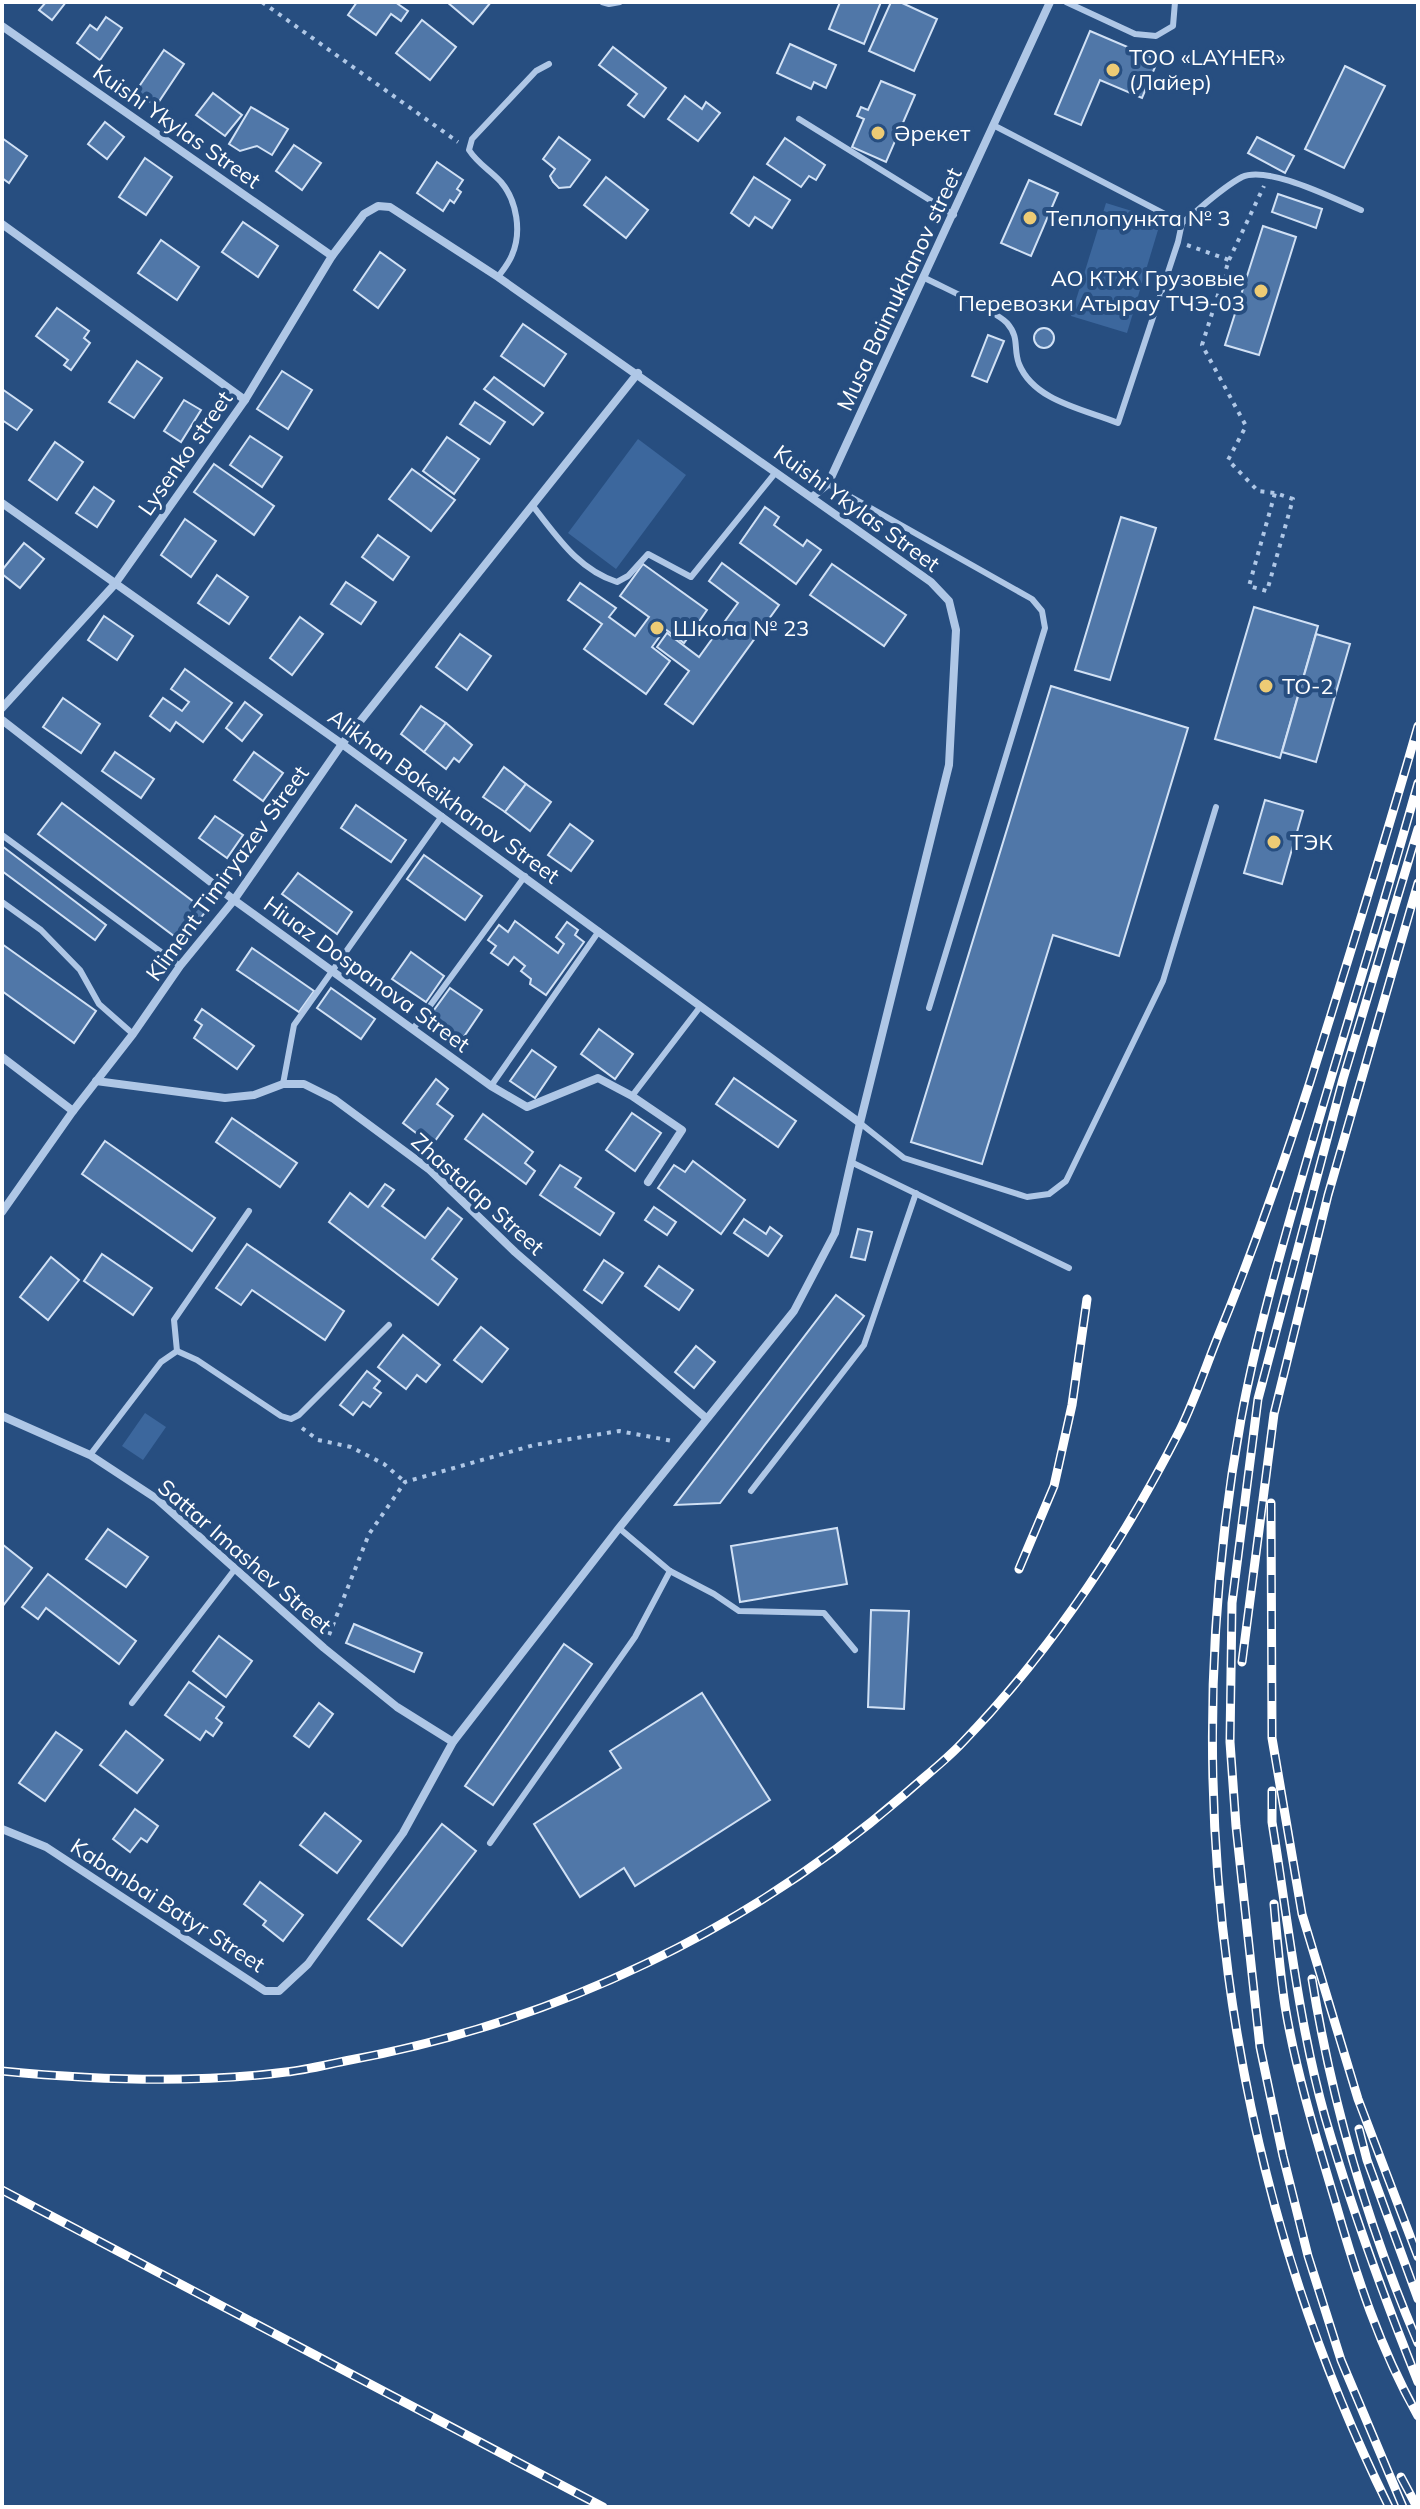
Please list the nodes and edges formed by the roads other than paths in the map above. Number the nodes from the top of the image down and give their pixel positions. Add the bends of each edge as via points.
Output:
1 (602, 2) edge
2 (620, 2) edge
3 (1050, 2) edge
4 (1066, 2) edge
5 (1175, 2) edge
6 (2, 26) edge
7 (549, 64) dead end
8 (799, 119) dead end
9 (995, 126) junction
10 (378, 206) joint
11 (1361, 210) dead end
12 (954, 215) junction
13 (1182, 223) junction
14 (2, 224) edge
15 (332, 256) junction
16 (498, 277) junction
17 (925, 278) junction
18 (638, 373) junction
19 (245, 400) junction
20 (776, 472) junction
21 (828, 484) junction
22 (812, 497) junction
23 (2, 503) edge
24 (532, 505) junction
25 (115, 584) junction
26 (2, 708) edge
27 (2, 720) edge
28 (342, 744) junction
29 (1216, 807) dead end
30 (442, 816) junction
31 (2, 835) edge
32 (525, 876) junction
33 (234, 900) junction
34 (2, 902) edge
35 (599, 930) junction
36 (180, 966) junction
37 (332, 971) junction
38 (700, 1007) junction
39 (929, 1008) dead end
40 (413, 1029) junction
41 (133, 1034) junction
42 (2, 1057) edge
43 (96, 1081) junction
44 (283, 1084) junction
45 (491, 1086) junction
46 (632, 1096) junction
47 (73, 1111) junction
48 (860, 1123) junction
49 (853, 1163) junction
50 (648, 1182) dead end
51 (916, 1193) junction
52 (249, 1211) dead end
53 (2, 1212) edge
54 (1069, 1268) dead end
55 (389, 1325) dead end
56 (177, 1351) junction
57 (2, 1416) edge
58 (706, 1418) junction
59 (90, 1455) junction
60 (751, 1491) dead end
61 (619, 1528) junction
62 (235, 1569) junction
63 (670, 1571) junction
64 (855, 1650) dead end
65 (132, 1703) dead end
66 (453, 1742) junction
67 (2, 1829) edge
68 (490, 1843) dead end

1 - 2 lane
3 - 9 street, Musa Baimukhanov street
4 - 5 lane via 1135,34 1156,36 1173,26
6 - 15 street, Kuishi Ykylas Street
7 - 16 lane via 536,71 472,139 469,150 501,182 514,204 513,254
8 - 12 lane
9 - 12 street, Musa Baimukhanov street
9 - 13 lane
10 - 15 street, Lysenko street via 364,214
10 - 16 street, Kuishi Ykylas Street via 390,207
11 - 13 lane via 1269,174 1252,174
12 - 17 street, Musa Baimukhanov street
13 - 17 lane via 1118,423 1041,393 1025,376 1016,337 1005,321
14 - 19 street
15 - 19 street, Lysenko street
16 - 18 street, Kuishi Ykylas Street
17 - 21 street, Musa Baimukhanov street
18 - 20 street, Kuishi Ykylas Street
18 - 24 street, Kliment Timiryazev Street
19 - 25 street, Lysenko street
20 - 22 street, Kuishi Ykylas Street
20 - 24 lane via 691,577 648,554 628,576 617,582 606,578 580,564
21 - 22 street, Musa Baimukhanov street
21 - 39 lane via 1032,599 1042,611 1045,628
22 - 48 street, Kuishi Ykylas Street via 931,582 949,601 956,630 949,765
23 - 25 street, Alikhan Bokeikhanov Street
24 - 28 street, Kliment Timiryazev Street
25 - 26 street, Lysenko street
25 - 28 street, Alikhan Bokeikhanov Street
27 - 33 street, Hiuaz Dospanova Street
28 - 30 street, Alikhan Bokeikhanov Street
28 - 33 street, Kliment Timiryazev Street
29 - 48 lane via 1163,981 1066,1181 1049,1194 1027,1197 904,1158
30 - 32 street, Alikhan Bokeikhanov Street
30 - 37 lane
31 - 36 lane
32 - 35 street, Alikhan Bokeikhanov Street
32 - 40 lane
33 - 36 street, Kliment Timiryazev Street
33 - 37 street, Hiuaz Dospanova Street
34 - 41 lane via 80,970 99,1004
35 - 38 street, Alikhan Bokeikhanov Street
35 - 45 lane
36 - 41 street, Kliment Timiryazev Street
37 - 40 street, Hiuaz Dospanova Street
37 - 44 lane via 294,1025
38 - 46 lane
38 - 48 street, Alikhan Bokeikhanov Street
40 - 45 street, Hiuaz Dospanova Street
41 - 43 street, Kliment Timiryazev Street
42 - 47 street
43 - 44 street via 225,1098
43 - 47 street, Kliment Timiryazev Street
44 - 58 street, Zhastalap Street via 304,1084 334,1099 430,1170 515,1252
45 - 46 street, Hiuaz Dospanova Street via 527,1107 598,1078
46 - 50 street, Hiuaz Dospanova Street via 682,1130
47 - 53 street, Kliment Timiryazev Street
48 - 49 street, Kuishi Ykylas Street
49 - 51 lane
49 - 58 street, Kuishi Ykylas Street via 835,1233 794,1311
51 - 54 lane
51 - 60 lane via 864,1345
52 - 56 lane via 174,1320
55 - 56 lane via 291,1419
56 - 59 lane via 161,1362
57 - 59 street, Sattar Imashev Street
58 - 61 street, Kuishi Ykylas Street
59 - 62 street, Sattar Imashev Street via 157,1499
61 - 63 lane
61 - 66 street, Kabanbai Batyr Street
62 - 65 lane
62 - 66 street, Sattar Imashev Street via 397,1707
63 - 64 lane via 739,1611 824,1613
63 - 68 lane via 635,1637
66 - 67 street, Kabanbai Batyr Street via 403,1833 308,1964 279,1991 265,1991 46,1847

